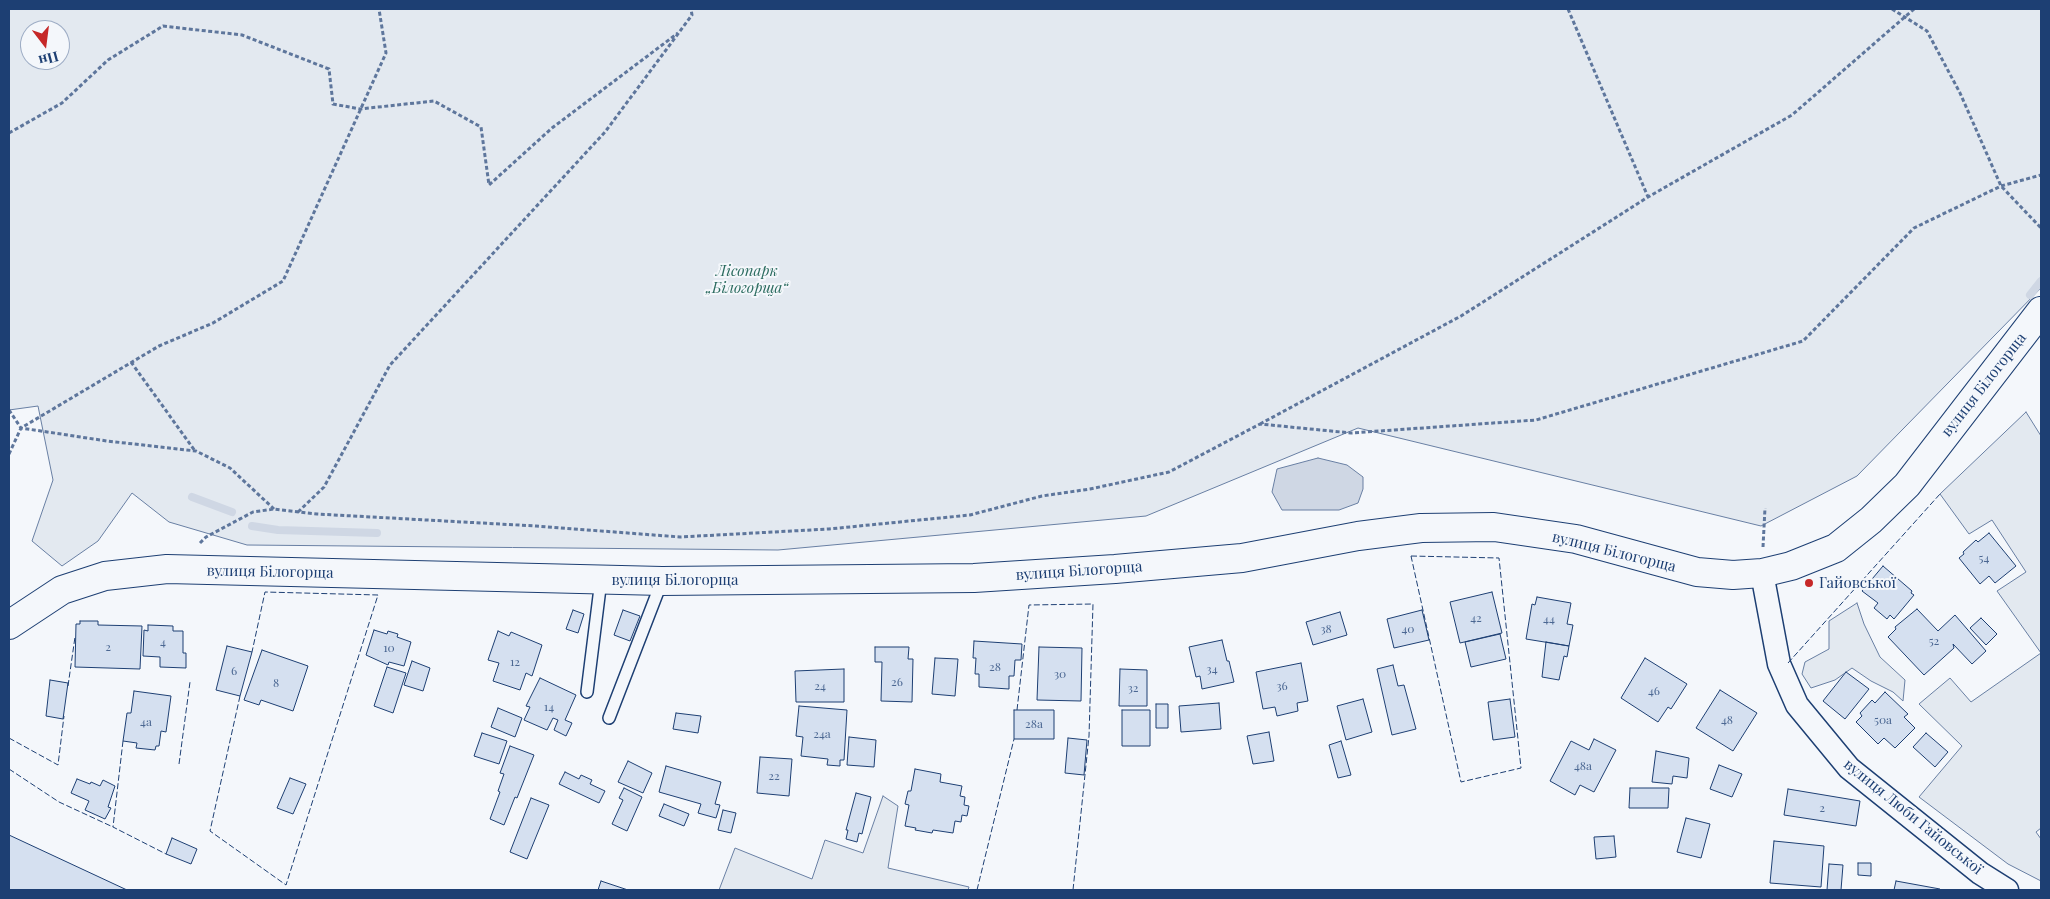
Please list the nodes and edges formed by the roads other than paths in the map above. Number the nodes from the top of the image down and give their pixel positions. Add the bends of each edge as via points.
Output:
1 (2041, 311) edge
2 (1762, 573) junction
3 (601, 580) junction
4 (662, 581) junction
5 (9, 625) edge
6 (587, 692) dead end
7 (609, 718) dead end
8 (2008, 890) edge

1 - 2 street, вулиця Білогорща via 1907,485 1871,520 1836,548 1791,566
2 - 4 street, вулиця Білогорща via 1696,572 1576,539 1494,527 1421,528 1358,536 1242,558 1087,571 974,578
2 - 8 street, вулиця Люби Гайовської via 1779,664 1797,705 1849,768 1980,872
3 - 4 street, вулиця Білогорща
3 - 5 street, вулиця Білогорща via 167,569 105,576 62,590
3 - 6 lane
4 - 7 lane

